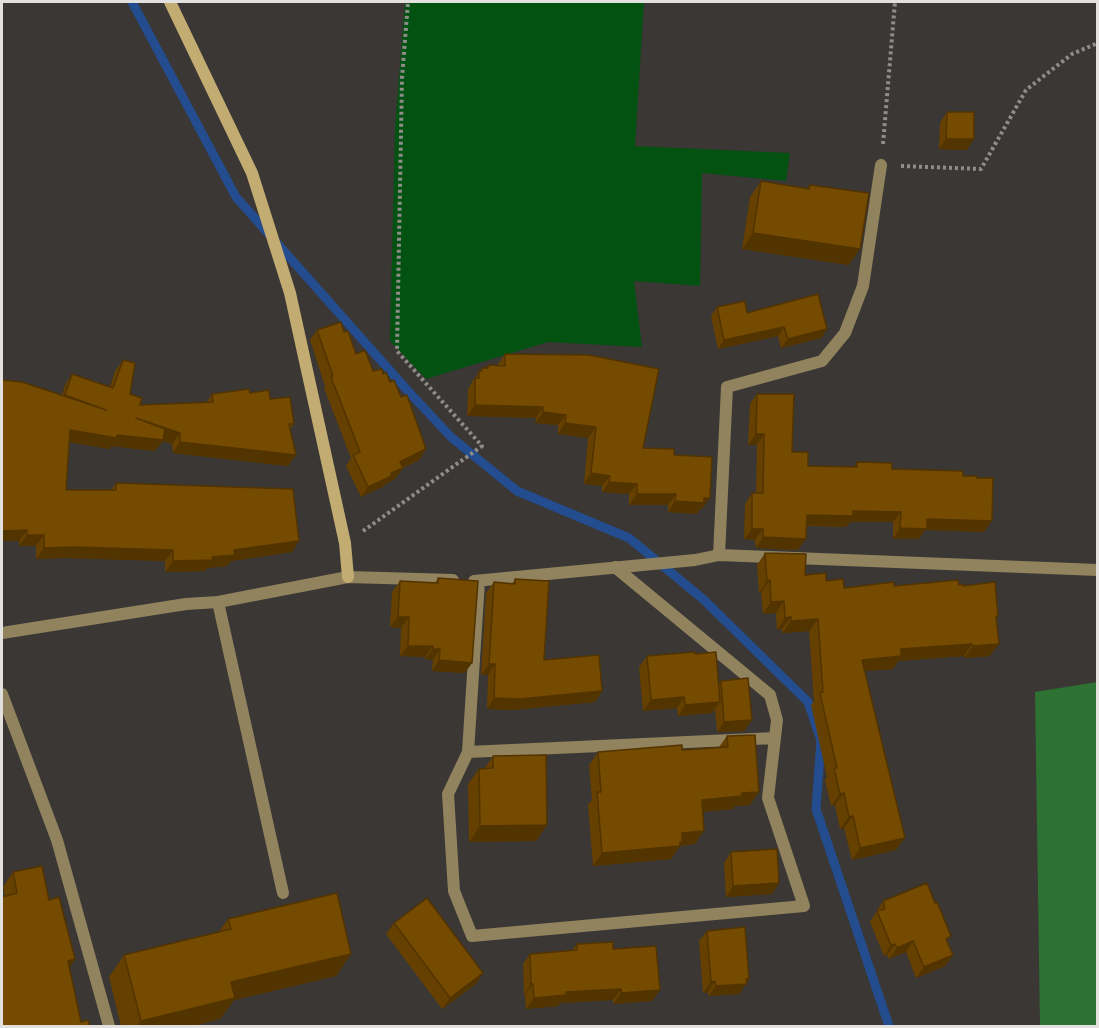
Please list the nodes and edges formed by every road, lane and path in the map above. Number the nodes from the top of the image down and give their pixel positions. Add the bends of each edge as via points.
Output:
1 (170, 2) edge
2 (408, 2) edge
3 (895, 2) edge
4 (1098, 43) edge
5 (881, 165) junction
6 (345, 543) junction
7 (719, 555) junction
8 (615, 567) junction
9 (1098, 570) edge
10 (348, 577) junction
11 (479, 581) junction
12 (218, 602) junction
13 (2, 633) edge
14 (2, 694) edge
15 (775, 738) junction
16 (468, 753) junction
17 (283, 893) dead end
18 (109, 1026) edge

1 - 6 street via 252,172 290,293
2 - 6 path via 402,78 397,351 482,446
3 - 5 path
4 - 5 path via 1072,54 1026,90 981,169
5 - 7 street via 863,285 845,333 822,361 727,387
6 - 10 street
7 - 8 street
7 - 9 street
8 - 11 street
8 - 15 street via 770,695 777,720
10 - 11 street
10 - 12 street
11 - 16 street
12 - 13 street
12 - 17 street
14 - 18 street via 57,840
15 - 16 street
15 - 16 street via 768,798 804,906 472,936 454,891 448,794

